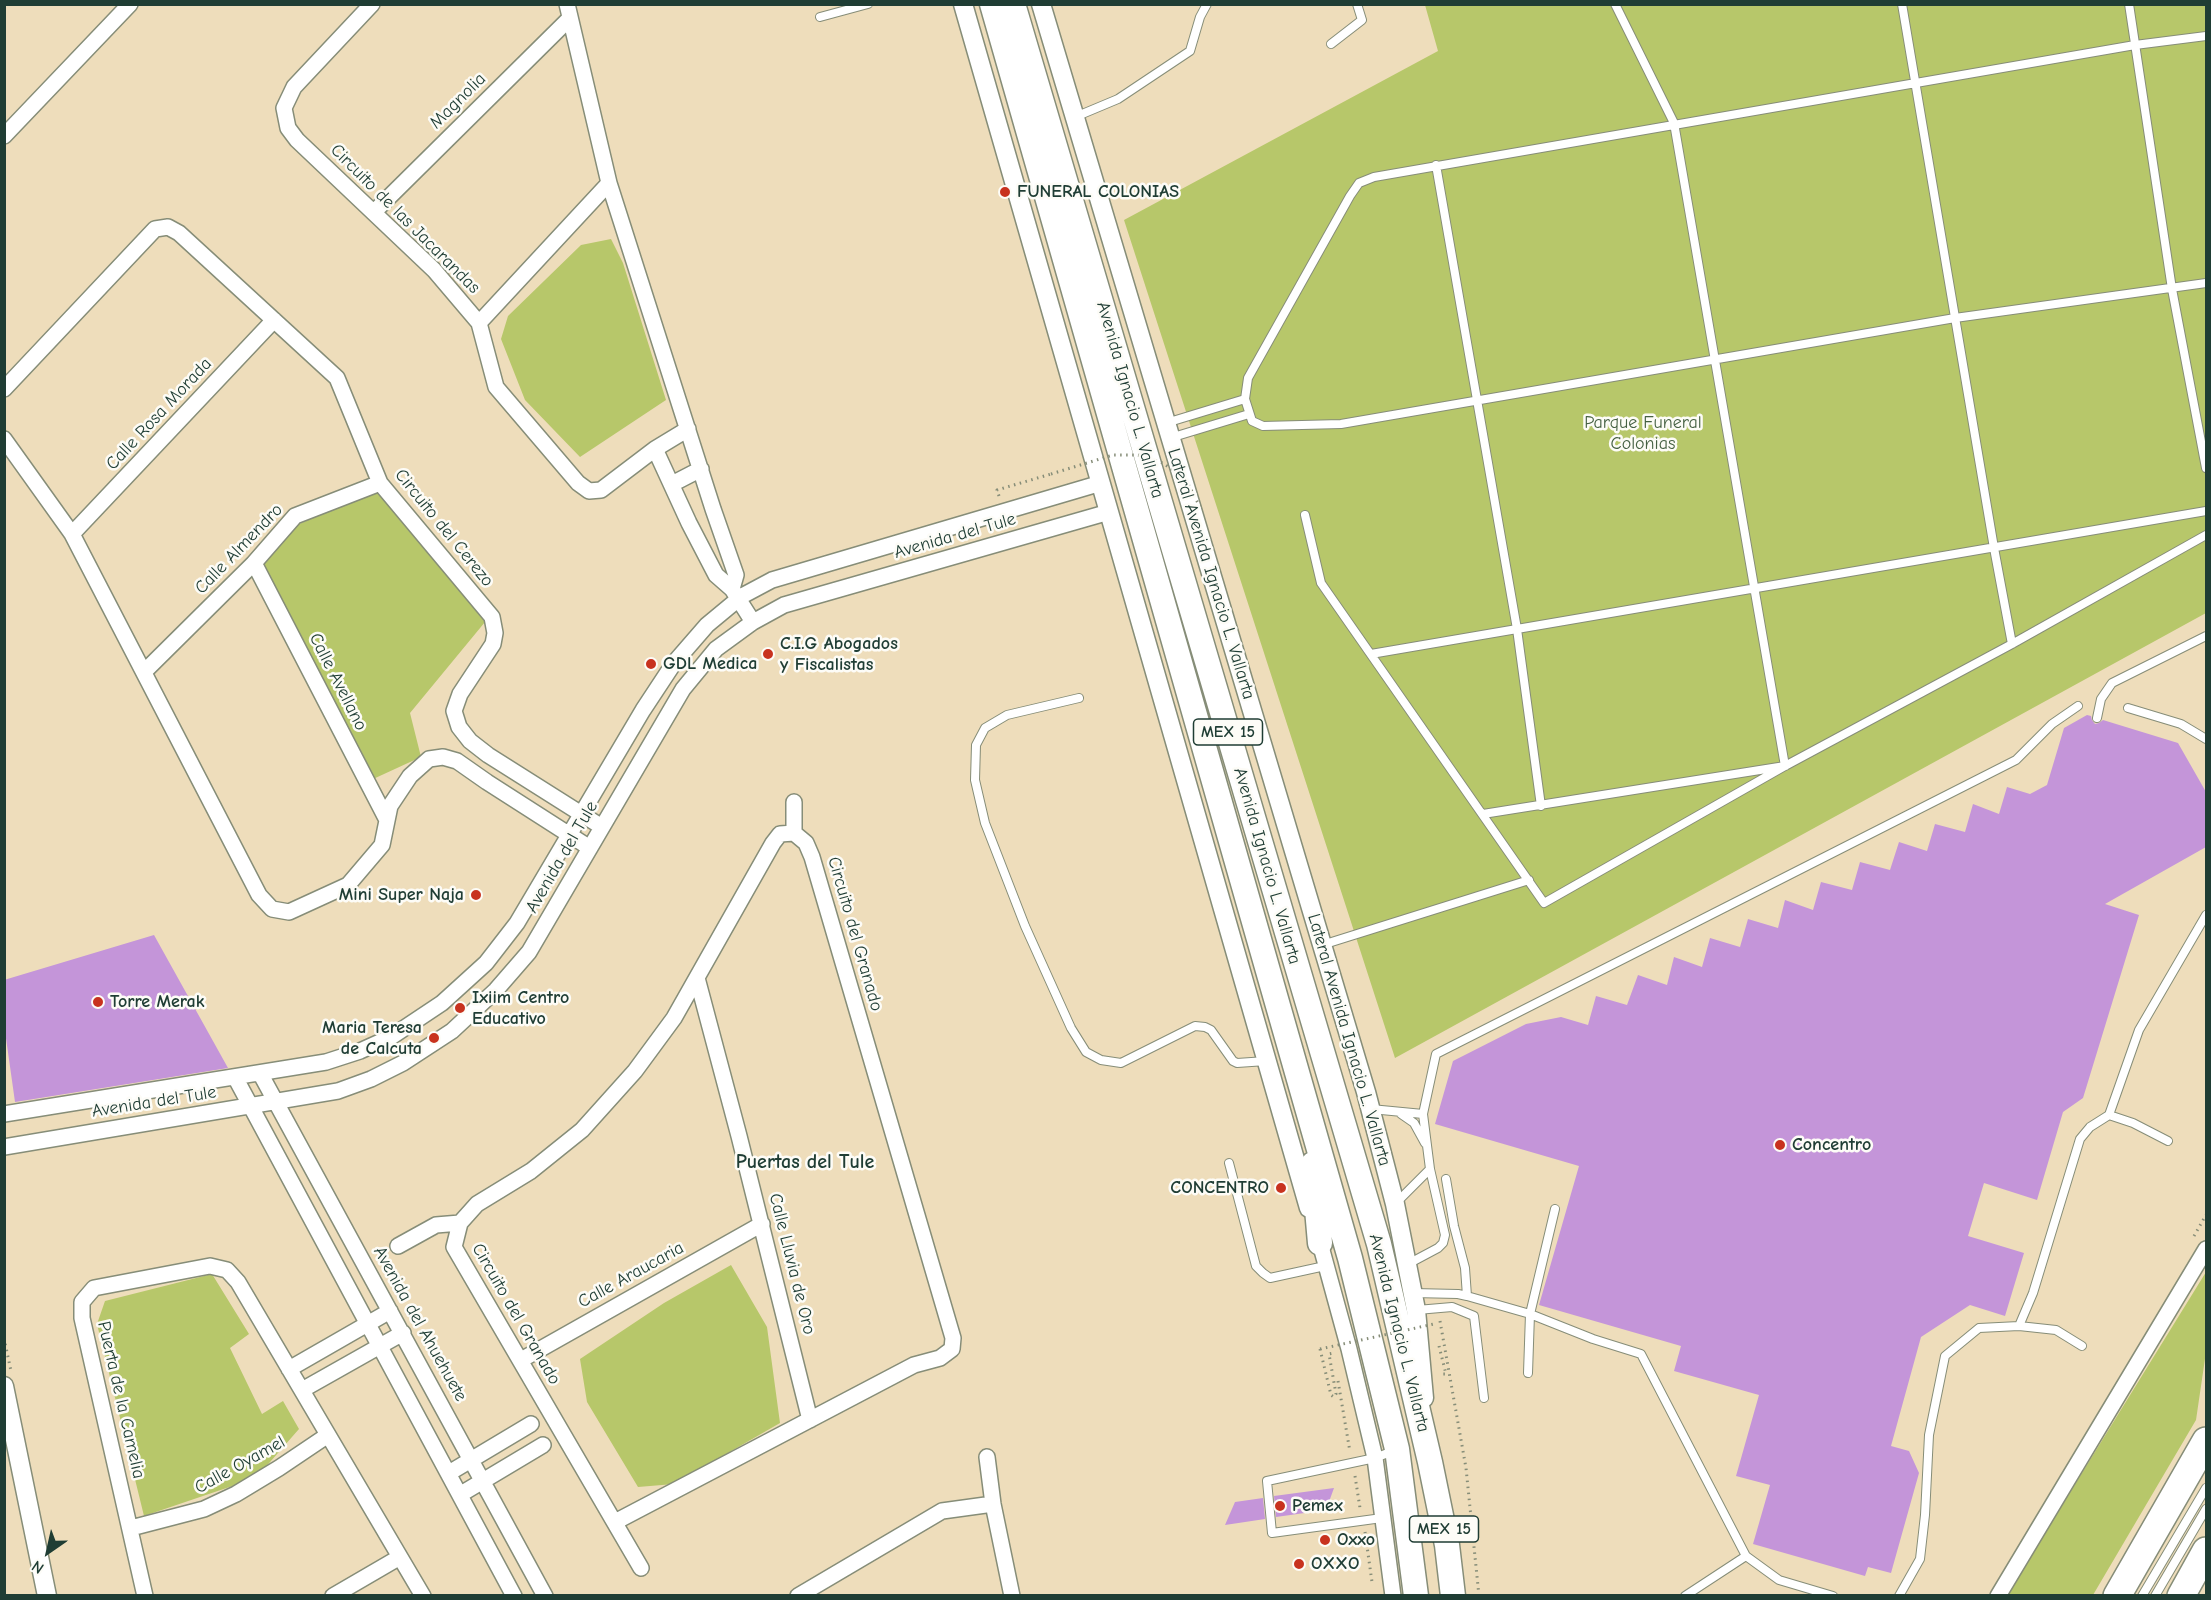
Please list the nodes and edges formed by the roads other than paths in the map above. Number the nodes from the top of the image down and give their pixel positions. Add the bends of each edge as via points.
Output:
1 (130, 4) edge
2 (372, 4) edge
3 (868, 4) edge
4 (963, 4) edge
5 (992, 4) edge
6 (1013, 4) edge
7 (1041, 4) edge
8 (1207, 4) edge
9 (1357, 4) edge
10 (1615, 4) edge
11 (1902, 4) edge
12 (2129, 4) edge
13 (569, 11) edge
14 (820, 17) dead end
15 (2206, 36) edge
16 (1331, 44) dead end
17 (2135, 45) junction
18 (1915, 82) junction
19 (1075, 117) junction
20 (1674, 124) junction
21 (4, 136) edge
22 (1436, 165) junction
23 (609, 183) junction
24 (374, 212) junction
25 (2206, 283) edge
26 (2172, 288) junction
27 (1955, 318) junction
28 (274, 320) junction
29 (479, 323) junction
30 (1715, 359) junction
31 (4, 389) edge
32 (1245, 399) junction
33 (1478, 400) junction
34 (1249, 414) junction
35 (688, 429) junction
36 (1168, 430) junction
37 (4, 439) edge
38 (655, 449) junction
39 (2206, 468) edge
40 (700, 469) junction
41 (380, 483) junction
42 (1101, 483) junction
43 (672, 484) junction
44 (2206, 511) edge
45 (1109, 512) junction
46 (1305, 515) dead end
47 (718, 525) junction
48 (72, 534) junction
49 (695, 535) junction
50 (2206, 535) edge
51 (1994, 548) junction
52 (254, 563) junction
53 (1755, 589) junction
54 (736, 594) junction
55 (753, 622) junction
56 (1517, 629) junction
57 (2206, 636) edge
58 (2012, 644) junction
59 (1371, 654) junction
60 (144, 672) junction
61 (1079, 698) dead end
62 (2078, 706) dead end
63 (2128, 708) dead end
64 (2097, 718) dead end
65 (2206, 739) edge
66 (470, 741) junction
67 (457, 761) junction
68 (1785, 766) junction
69 (794, 802) dead end
70 (1541, 806) junction
71 (582, 813) junction
72 (1483, 814) junction
73 (387, 820) junction
74 (602, 827) junction
75 (794, 833) junction
76 (569, 834) junction
77 (590, 848) junction
78 (1529, 880) junction
79 (2206, 915) edge
80 (1322, 945) junction
81 (697, 978) junction
82 (1266, 1061) junction
83 (260, 1073) junction
84 (235, 1077) junction
85 (276, 1102) junction
86 (250, 1107) junction
87 (1308, 1108) junction
88 (1370, 1109) junction
89 (1396, 1112) junction
90 (4, 1114) edge
91 (1423, 1114) junction
92 (2109, 1115) junction
93 (2168, 1141) dead end
94 (4, 1147) edge
95 (1427, 1147) junction
96 (1229, 1163) dead end
97 (1430, 1169) junction
98 (1446, 1179) dead end
99 (1395, 1204) junction
100 (1555, 1209) dead end
101 (460, 1222) junction
102 (762, 1224) junction
103 (398, 1246) dead end
104 (2206, 1249) edge
105 (1322, 1254) junction
106 (1406, 1264) junction
107 (1467, 1296) junction
108 (1414, 1301) junction
109 (390, 1311) junction
110 (1530, 1314) junction
111 (368, 1323) junction
112 (2019, 1326) junction
113 (403, 1333) junction
114 (336, 1342) junction
115 (380, 1346) junction
116 (2082, 1346) dead end
117 (520, 1360) junction
118 (348, 1364) junction
119 (289, 1369) junction
120 (1528, 1373) dead end
121 (4, 1386) edge
122 (302, 1390) junction
123 (1484, 1398) dead end
124 (550, 1412) junction
125 (810, 1420) junction
126 (562, 1433) junction
127 (328, 1435) junction
128 (2206, 1441) edge
129 (1386, 1454) junction
130 (987, 1457) dead end
131 (472, 1459) junction
132 (1430, 1462) junction
133 (449, 1473) junction
134 (484, 1480) junction
135 (2206, 1488) edge
136 (461, 1494) junction
137 (993, 1504) junction
138 (2206, 1509) edge
139 (1382, 1518) junction
140 (615, 1522) junction
141 (131, 1528) junction
142 (2206, 1551) edge
143 (400, 1557) junction
144 (1746, 1557) junction
145 (641, 1568) dead end
146 (47, 1596) edge
147 (145, 1596) edge
148 (333, 1596) edge
149 (423, 1596) edge
150 (514, 1596) edge
151 (545, 1596) edge
152 (798, 1596) edge
153 (1012, 1596) edge
154 (1393, 1596) edge
155 (1416, 1596) edge
156 (1453, 1596) edge
157 (1685, 1596) edge
158 (1833, 1596) edge
159 (1899, 1596) edge
160 (1998, 1596) edge
161 (2117, 1596) edge
162 (2142, 1596) edge
163 (2155, 1596) edge
164 (2181, 1596) edge

1 - 21 street
2 - 24 street, Circuito de las Jacarandas via 294,87 284,108 288,128 297,140
3 - 14 lane
4 - 42 street
5 - 87 highway, Avenida Ignacio L. Vallarta / MEX 15
6 - 132 highway, Avenida Ignacio L. Vallarta / MEX 15 via 1379,1244
7 - 19 street, Lateral Avenida Ignacio L. Vallarta
8 - 19 lane via 1190,51 1118,99
9 - 16 lane via 1362,20
10 - 20 lane
11 - 18 lane
12 - 17 lane
13 - 23 street
13 - 24 street, Magnolia
15 - 17 lane
17 - 18 lane
17 - 26 lane
18 - 20 lane
18 - 27 lane
19 - 36 street, Lateral Avenida Ignacio L. Vallarta
20 - 22 lane
20 - 30 lane
22 - 32 lane via 1359,183 1248,378
22 - 33 lane
23 - 29 street
23 - 35 street
24 - 29 street, Circuito de las Jacarandas via 434,270
25 - 26 lane
26 - 27 lane
26 - 39 lane
27 - 30 lane
27 - 51 lane
28 - 31 street, Circuito del Cerezo via 179,233 168,227 155,229
28 - 41 street, Circuito del Cerezo via 337,378
28 - 48 street, Calle Rosa Morada
29 - 38 street, Circuito de las Jacarandas via 496,387 589,491 601,490
30 - 33 lane
30 - 53 lane
32 - 34 lane
32 - 36 lane
33 - 34 lane via 1341,424 1263,426 1252,421
33 - 56 lane
34 - 36 lane
35 - 38 street, Circuito de las Jacarandas
35 - 40 street
36 - 80 street, Lateral Avenida Ignacio L. Vallarta
37 - 48 street
38 - 43 street
40 - 43 street
40 - 47 street
41 - 52 street, Calle Almendro via 295,516
41 - 66 street, Circuito del Cerezo via 492,617 493,644 460,694 454,711 459,727
42 - 45 street
42 - 54 street, Avenida del Tule
43 - 49 street
44 - 51 lane
45 - 55 street, Avenida del Tule via 784,605
45 - 82 street
46 - 59 lane via 1321,583
47 - 49 street
47 - 54 street via 736,575
48 - 60 street
49 - 54 street via 716,575
50 - 58 lane
51 - 53 lane
51 - 58 lane
52 - 60 street, Calle Almendro
52 - 73 street, Calle Avellano
53 - 56 lane
53 - 68 lane
54 - 55 street
54 - 71 street, Avenida del Tule via 674,663
55 - 74 street, Avenida del Tule via 716,649 683,689
56 - 59 lane
56 - 70 lane
57 - 64 lane via 2112,683 2101,699
58 - 68 lane
59 - 72 lane
60 - 73 street via 259,896 272,909 289,912 348,885 382,845
61 - 82 lane via 1007,715 986,728 976,745 975,780 985,823 1071,1028 1086,1052 1101,1060 1121,1063 1195,1026 1211,1030 1237,1064
62 - 91 lane via 2052,724 2016,760 1436,1054
63 - 65 lane via 2181,724
66 - 67 street
66 - 71 street, Circuito del Cerezo
67 - 73 street via 429,759 410,776 390,806
67 - 76 street
68 - 70 lane
68 - 78 lane via 1544,903
69 - 75 street
70 - 72 lane
71 - 74 street, Circuito del Cerezo
71 - 76 street, Avenida del Tule
72 - 78 lane
74 - 77 street, Avenida del Tule
75 - 81 street via 780,834 773,843
75 - 125 street, Circuito del Granado via 806,843 812,856 952,1338 952,1349 939,1359 914,1365
76 - 77 street
76 - 83 street, Avenida del Tule via 518,922 486,963 442,1003 392,1036 360,1051 326,1062
77 - 85 street, Avenida del Tule via 529,952 452,1031 371,1079 338,1091
78 - 80 lane
79 - 92 lane via 2139,1030
80 - 88 street, Lateral Avenida Ignacio L. Vallarta
81 - 101 street via 674,1018 635,1071 589,1123 531,1171 477,1204
81 - 102 street, Calle Lluvia de Oro
82 - 105 street
83 - 84 street, Avenida del Tule
83 - 85 street, Avenida del Ahuehuete
84 - 86 street
84 - 90 street, Avenida del Tule
85 - 86 street, Avenida del Tule
85 - 109 street, Avenida del Ahuehuete
86 - 94 street, Avenida del Tule
86 - 111 street
87 - 105 highway
87 - 129 highway, Avenida Ignacio L. Vallarta / MEX 15 via 1350,1257
88 - 89 lane
88 - 99 street, Lateral Avenida Ignacio L. Vallarta
89 - 91 lane
89 - 95 lane via 1414,1123
91 - 95 lane
92 - 93 lane
92 - 112 lane via 2080,1139 2033,1293
95 - 97 lane
96 - 105 lane via 1256,1266 1263,1273 1270,1278
97 - 99 lane
97 - 106 lane via 1443,1243
98 - 107 lane
99 - 106 street, Lateral Avenida Ignacio L. Vallarta
100 - 110 lane
101 - 103 street via 436,1225
101 - 117 street, Circuito del Granado via 454,1247
102 - 117 street, Calle Araucaria
102 - 125 street, Calle Lluvia de Oro
104 - 160 street
105 - 129 street, Avenida Ignacio L. Vallarta via 1349,1349
106 - 108 street, Lateral Avenida Ignacio L. Vallarta
107 - 108 lane
107 - 110 lane
108 - 123 lane via 1452,1307 1474,1316
108 - 132 street, Lateral Avenida Ignacio L. Vallarta
109 - 111 street
109 - 113 street, Avenida del Ahuehuete
110 - 120 lane
110 - 144 lane via 1641,1354
111 - 114 street
111 - 115 street
112 - 116 lane via 2056,1330
112 - 159 lane via 1979,1328 1945,1356 1929,1435 1920,1559
113 - 115 street
113 - 131 street, Avenida del Ahuehuete
114 - 118 street
114 - 119 street
115 - 118 street
115 - 133 street
117 - 124 street, Circuito del Granado
118 - 122 street
119 - 122 street, Puerta de la Camelia
119 - 141 street, Puerta de la Camelia via 227,1270 210,1266 94,1288 82,1302 82,1318
121 - 146 street
122 - 127 street, Puerta de la Camelia
124 - 126 street, Circuito del Granado
124 - 131 street
125 - 140 street, Circuito del Granado
126 - 134 street
126 - 140 street, Circuito del Granado
127 - 141 street, Calle Oyamel via 261,1479 204,1509
127 - 143 street, Puerta de la Camelia
128 - 161 highway
129 - 139 street, Avenida Ignacio L. Vallarta
129 - 139 lane via 1267,1481 1272,1533
129 - 155 highway, Avenida Ignacio L. Vallarta / MEX 15
130 - 137 street
131 - 133 street
131 - 134 street, Avenida del Ahuehuete
132 - 156 highway, Avenida Ignacio L. Vallarta / MEX 15
133 - 136 street
134 - 136 street
134 - 151 street, Avenida del Ahuehuete
135 - 162 lane
136 - 150 street
137 - 152 street via 942,1511
137 - 153 street
138 - 163 lane
139 - 154 street, Avenida Ignacio L. Vallarta
140 - 145 street, Circuito del Granado
141 - 147 street, Puerta de la Camelia
142 - 164 highway
143 - 148 street
143 - 149 street, Puerta de la Camelia
144 - 157 lane
144 - 158 lane via 1779,1580

